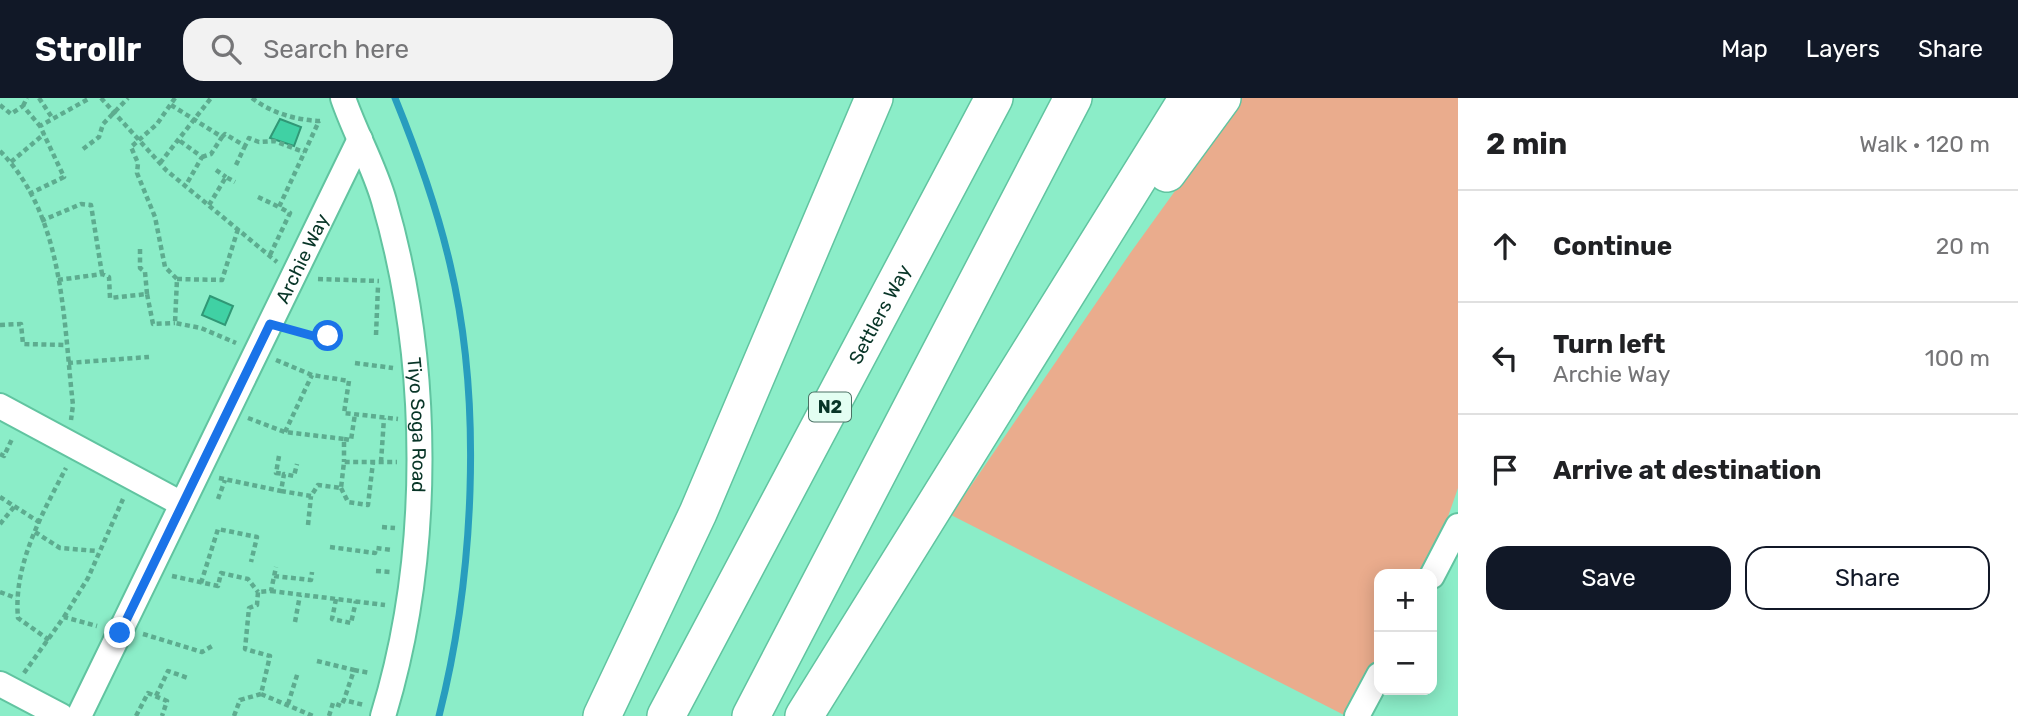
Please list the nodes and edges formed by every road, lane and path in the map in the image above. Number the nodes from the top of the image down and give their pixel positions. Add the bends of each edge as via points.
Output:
1 (28, 98) edge
2 (39, 98) edge
3 (90, 98) edge
4 (100, 98) edge
5 (128, 98) edge
6 (175, 98) edge
7 (211, 98) edge
8 (253, 98) edge
9 (874, 98) edge
10 (994, 98) edge
11 (1073, 98) edge
12 (1188, 98) edge
13 (1222, 98) edge
14 (344, 102) edge
15 (0, 105) edge
16 (171, 105) junction
17 (23, 106) junction
18 (115, 113) junction
19 (53, 119) junction
20 (196, 120) junction
21 (319, 121) junction
22 (40, 126) junction
23 (44, 134) junction
24 (222, 137) junction
25 (360, 139) junction
26 (139, 140) junction
27 (180, 141) junction
28 (245, 146) junction
29 (83, 149) dead end
30 (0, 151) edge
31 (304, 152) junction
32 (202, 157) junction
33 (11, 162) junction
34 (160, 163) junction
35 (236, 165) dead end
36 (216, 170) dead end
37 (226, 177) junction
38 (235, 182) dead end
39 (187, 185) junction
40 (29, 194) junction
41 (258, 197) dead end
42 (209, 205) junction
43 (279, 207) junction
44 (41, 221) junction
45 (238, 229) junction
46 (140, 249) dead end
47 (270, 256) junction
48 (102, 274) junction
49 (292, 277) junction
50 (177, 279) junction
51 (58, 280) junction
52 (389, 281) junction
53 (147, 294) junction
54 (1065, 294) junction
55 (176, 323) junction
56 (270, 324) junction
57 (0, 325) edge
58 (376, 335) dead end
59 (328, 336) dead end
60 (66, 345) junction
61 (256, 352) junction
62 (149, 357) dead end
63 (68, 363) junction
64 (355, 363) dead end
65 (415, 367) junction
66 (312, 375) junction
67 (0, 406) edge
68 (227, 411) junction
69 (355, 414) junction
70 (384, 418) junction
71 (417, 420) junction
72 (285, 432) junction
73 (344, 439) junction
74 (73, 444) junction
75 (279, 456) dead end
76 (344, 462) junction
77 (373, 462) junction
78 (381, 462) junction
79 (419, 462) junction
80 (297, 464) dead end
81 (198, 471) junction
82 (284, 474) junction
83 (134, 478) junction
84 (225, 480) junction
85 (341, 488) junction
86 (281, 491) junction
87 (310, 496) junction
88 (0, 497) edge
89 (218, 499) dead end
90 (182, 504) junction
91 (14, 507) junction
92 (39, 522) junction
93 (0, 524) edge
94 (307, 525) dead end
95 (1458, 526) edge
96 (35, 532) junction
97 (330, 547) dead end
98 (393, 550) dead end
99 (97, 551) junction
100 (251, 562) dead end
101 (276, 567) dead end
102 (151, 568) junction
103 (1436, 569) edge
104 (312, 572) dead end
105 (274, 576) junction
106 (201, 583) junction
107 (0, 592) edge
108 (258, 592) junction
109 (271, 592) junction
110 (300, 595) junction
111 (16, 598) junction
112 (335, 598) junction
113 (356, 601) junction
114 (407, 608) junction
115 (64, 617) dead end
116 (295, 622) dead end
117 (49, 640) dead end
118 (317, 661) dead end
119 (298, 672) dead end
120 (188, 678) dead end
121 (0, 684) edge
122 (1374, 684) edge
123 (261, 694) junction
124 (156, 696) junction
125 (344, 700) junction
126 (288, 704) junction
127 (293, 709) junction
128 (384, 714) edge
129 (61, 716) edge
130 (79, 716) edge
131 (136, 716) edge
132 (162, 716) edge
133 (234, 716) edge
134 (290, 716) edge
135 (296, 716) edge
136 (313, 716) edge
137 (328, 716) edge
138 (602, 716) edge
139 (666, 716) edge
140 (751, 716) edge
141 (804, 716) edge
142 (1357, 716) edge

1 - 17 path
2 - 19 path
3 - 19 path
4 - 18 path
5 - 18 path
6 - 16 path
7 - 20 path
8 - 21 path via 292,117
9 - 138 highway via 698,513
10 - 139 highway, Settlers Way / N2
11 - 140 highway
12 - 54 highway
13 - 54 highway via 1153,191
14 - 21 path
14 - 25 street, Tiyo Soga Road
15 - 17 path via 12,114
16 - 20 path
16 - 26 path
17 - 22 path
18 - 26 path
18 - 29 path via 103,124 99,137
19 - 22 path
20 - 24 path
20 - 27 path
21 - 31 path
22 - 23 path
23 - 33 path
23 - 40 path via 64,177
24 - 28 path via 225,134
24 - 32 path via 211,154
25 - 49 street, Archie Way
25 - 52 street, Tiyo Soga Road via 385,204
26 - 34 path
26 - 50 path via 131,147 137,173 155,217 165,267
27 - 32 path
27 - 34 path
28 - 31 path via 249,138
28 - 35 path
30 - 33 path
31 - 43 path
32 - 39 path
33 - 40 path
34 - 39 path
36 - 37 path
37 - 38 path
37 - 42 path
39 - 42 path
40 - 44 path
41 - 43 path
42 - 45 path
43 - 47 path via 290,213
44 - 48 path via 81,204 91,205
44 - 51 path via 54,250
45 - 47 path
45 - 50 path via 222,280
46 - 53 path
47 - 49 path
48 - 51 path
48 - 53 path via 109,277 110,298
49 - 52 path
49 - 56 street, Archie Way
50 - 55 path
51 - 60 path
52 - 58 path
52 - 65 street, Tiyo Soga Road
53 - 55 path via 153,324
54 - 141 highway
55 - 61 path via 201,328
56 - 59 path
56 - 61 street, Archie Way
57 - 60 path via 21,324 23,344
60 - 63 path
61 - 66 path
61 - 68 street, Archie Way
62 - 63 path
63 - 74 path
64 - 65 path
65 - 71 street, Tiyo Soga Road
66 - 69 path via 349,381 344,413
66 - 72 path
67 - 74 street
68 - 72 path
68 - 81 street, Archie Way
69 - 70 path
69 - 73 path via 351,440
70 - 71 path
70 - 78 path
71 - 79 street, Tiyo Soga Road
72 - 73 path
73 - 76 path
74 - 83 street
74 - 92 path
75 - 82 path via 276,473
76 - 77 path
76 - 85 path
77 - 78 path
77 - 85 path via 368,505 348,502
78 - 79 path
79 - 114 street, Tiyo Soga Road
80 - 82 path via 294,476
81 - 84 path
81 - 90 street, Archie Way
82 - 86 path
83 - 90 street
83 - 99 path
84 - 86 path
84 - 89 path
85 - 87 path via 318,485
86 - 87 path
87 - 94 path
88 - 91 path
90 - 102 street, Archie Way
91 - 92 path
91 - 93 path
92 - 96 path
95 - 103 street
96 - 99 path via 60,548
96 - 111 path
97 - 98 path via 375,553 376,548
99 - 115 path via 88,578
100 - 106 path via 257,537 218,529
101 - 105 path
102 - 106 path
102 - 130 street, Archie Way
104 - 105 path via 311,580
105 - 109 path
106 - 108 path via 218,586 221,573 248,579
107 - 111 path
108 - 109 path
108 - 123 path via 257,604 249,608 245,649 270,656
109 - 110 path
110 - 112 path
110 - 116 path
111 - 117 path via 18,618
112 - 113 path
112 - 113 path via 332,619 351,623
113 - 114 path
114 - 128 street, Tiyo Soga Road
118 - 125 path via 354,670
119 - 126 path
120 - 124 path via 169,671
121 - 129 street
122 - 142 street
123 - 126 path
123 - 133 path via 240,700
124 - 131 path via 148,693
124 - 132 path via 167,701
125 - 128 path
125 - 137 path via 341,706 333,703
126 - 127 path
127 - 134 path
127 - 135 path
127 - 136 path

